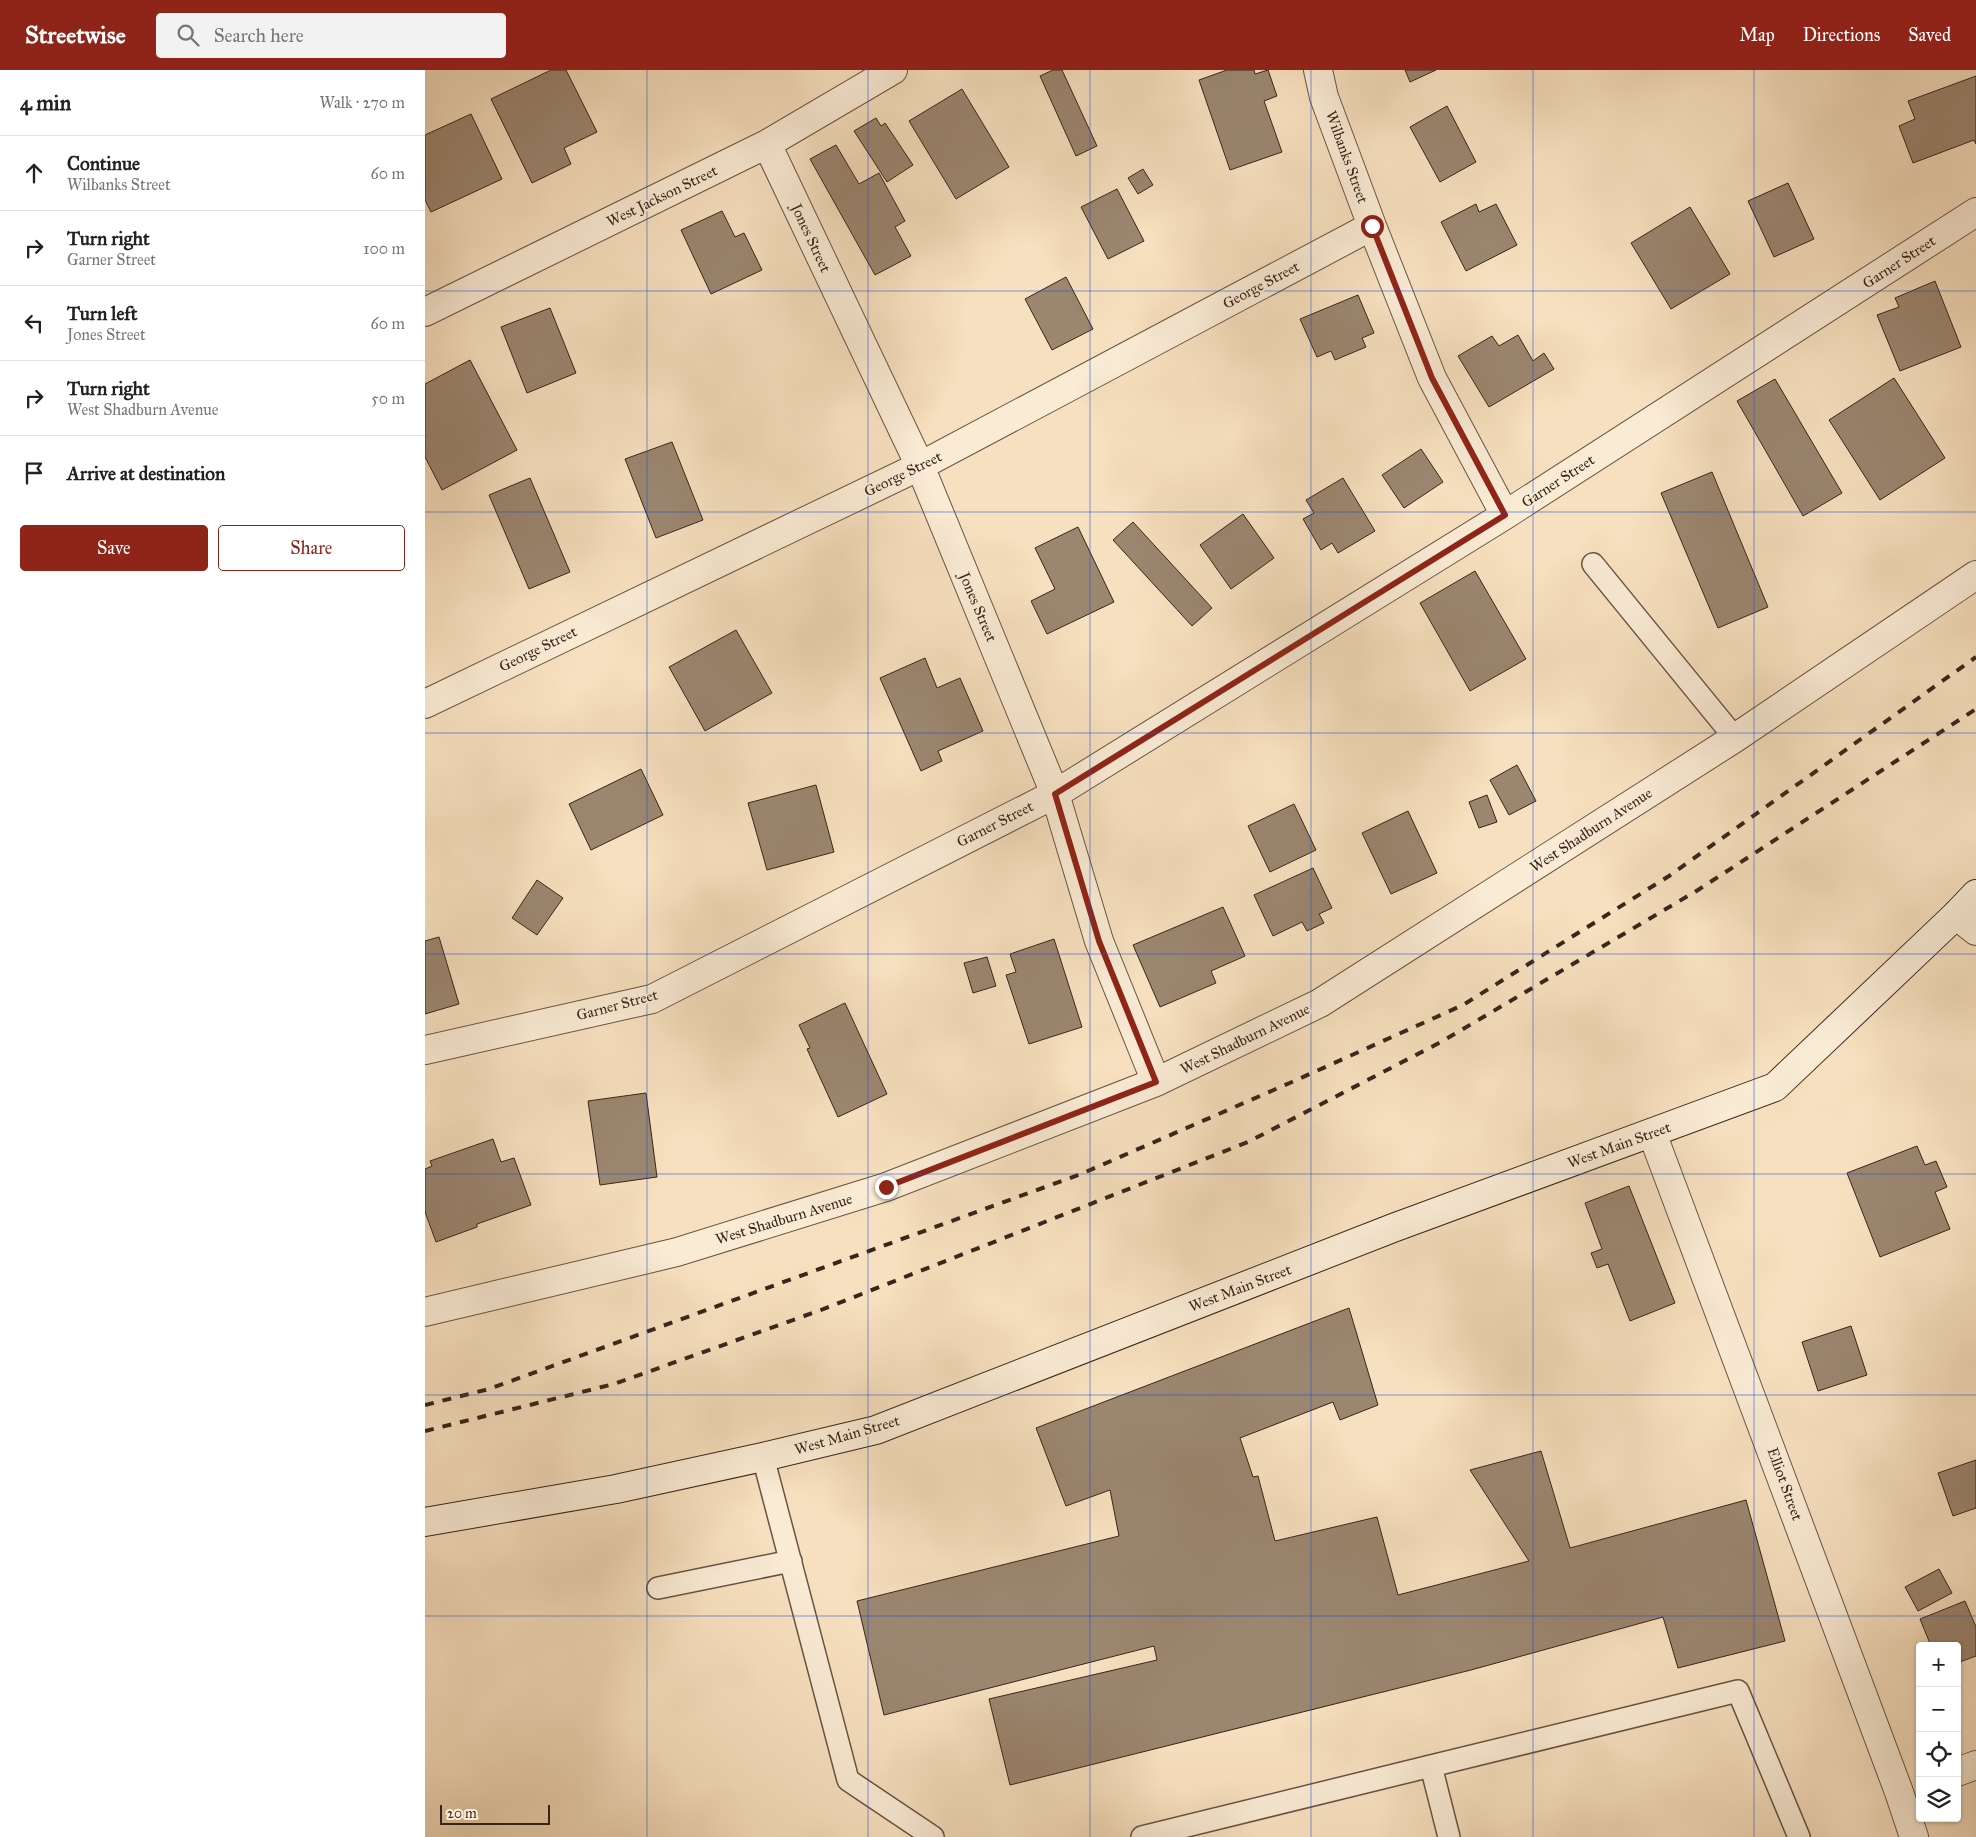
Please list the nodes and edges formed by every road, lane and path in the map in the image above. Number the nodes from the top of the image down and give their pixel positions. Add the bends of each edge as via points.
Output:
1 (893, 70) edge
2 (1318, 70) edge
3 (767, 144) junction
4 (1976, 212) edge
5 (1372, 226) junction
6 (425, 312) edge
7 (920, 466) junction
8 (1505, 515) junction
9 (1593, 564) dead end
10 (1976, 575) edge
11 (425, 704) edge
12 (1735, 738) junction
13 (1055, 794) junction
14 (1976, 894) edge
15 (1966, 923) edge
16 (425, 1050) edge
17 (1156, 1082) junction
18 (1653, 1133) junction
19 (425, 1312) edge
20 (763, 1457) junction
21 (425, 1522) edge
22 (791, 1561) junction
23 (658, 1588) dead end
24 (1976, 1765) edge
25 (1431, 1766) junction
26 (1961, 1771) edge
27 (1909, 1789) edge
28 (933, 1837) edge
29 (1142, 1837) edge
30 (1449, 1837) edge
31 (1799, 1837) edge
32 (1914, 1837) edge

1 - 3 street, West Jackson Street
2 - 5 street, Wilbanks Street via 1324,97
3 - 6 street, West Jackson Street
3 - 7 street, Jones Street
4 - 8 street, Garner Street
5 - 7 street, George Street
5 - 8 street, Wilbanks Street via 1432,378
7 - 11 street, George Street
7 - 13 street, Jones Street
8 - 13 street, Garner Street
9 - 12 lane
10 - 12 street, West Shadburn Avenue
12 - 17 street, West Shadburn Avenue via 1320,1004
13 - 16 street, Garner Street via 652,999
13 - 17 street, Jones Street via 1099,941
14 - 15 street, West Main Street
15 - 18 street, West Main Street via 1775,1087
17 - 19 street, West Shadburn Avenue via 886,1187 677,1252
18 - 20 street, West Main Street via 1393,1228 876,1430
18 - 27 street, Elliot Street
20 - 21 street, West Main Street via 616,1488
20 - 22 lane
22 - 23 lane
22 - 28 lane via 848,1780
24 - 26 street
25 - 29 lane
25 - 30 lane
25 - 31 lane via 1738,1691
27 - 32 street, Elliot Street

